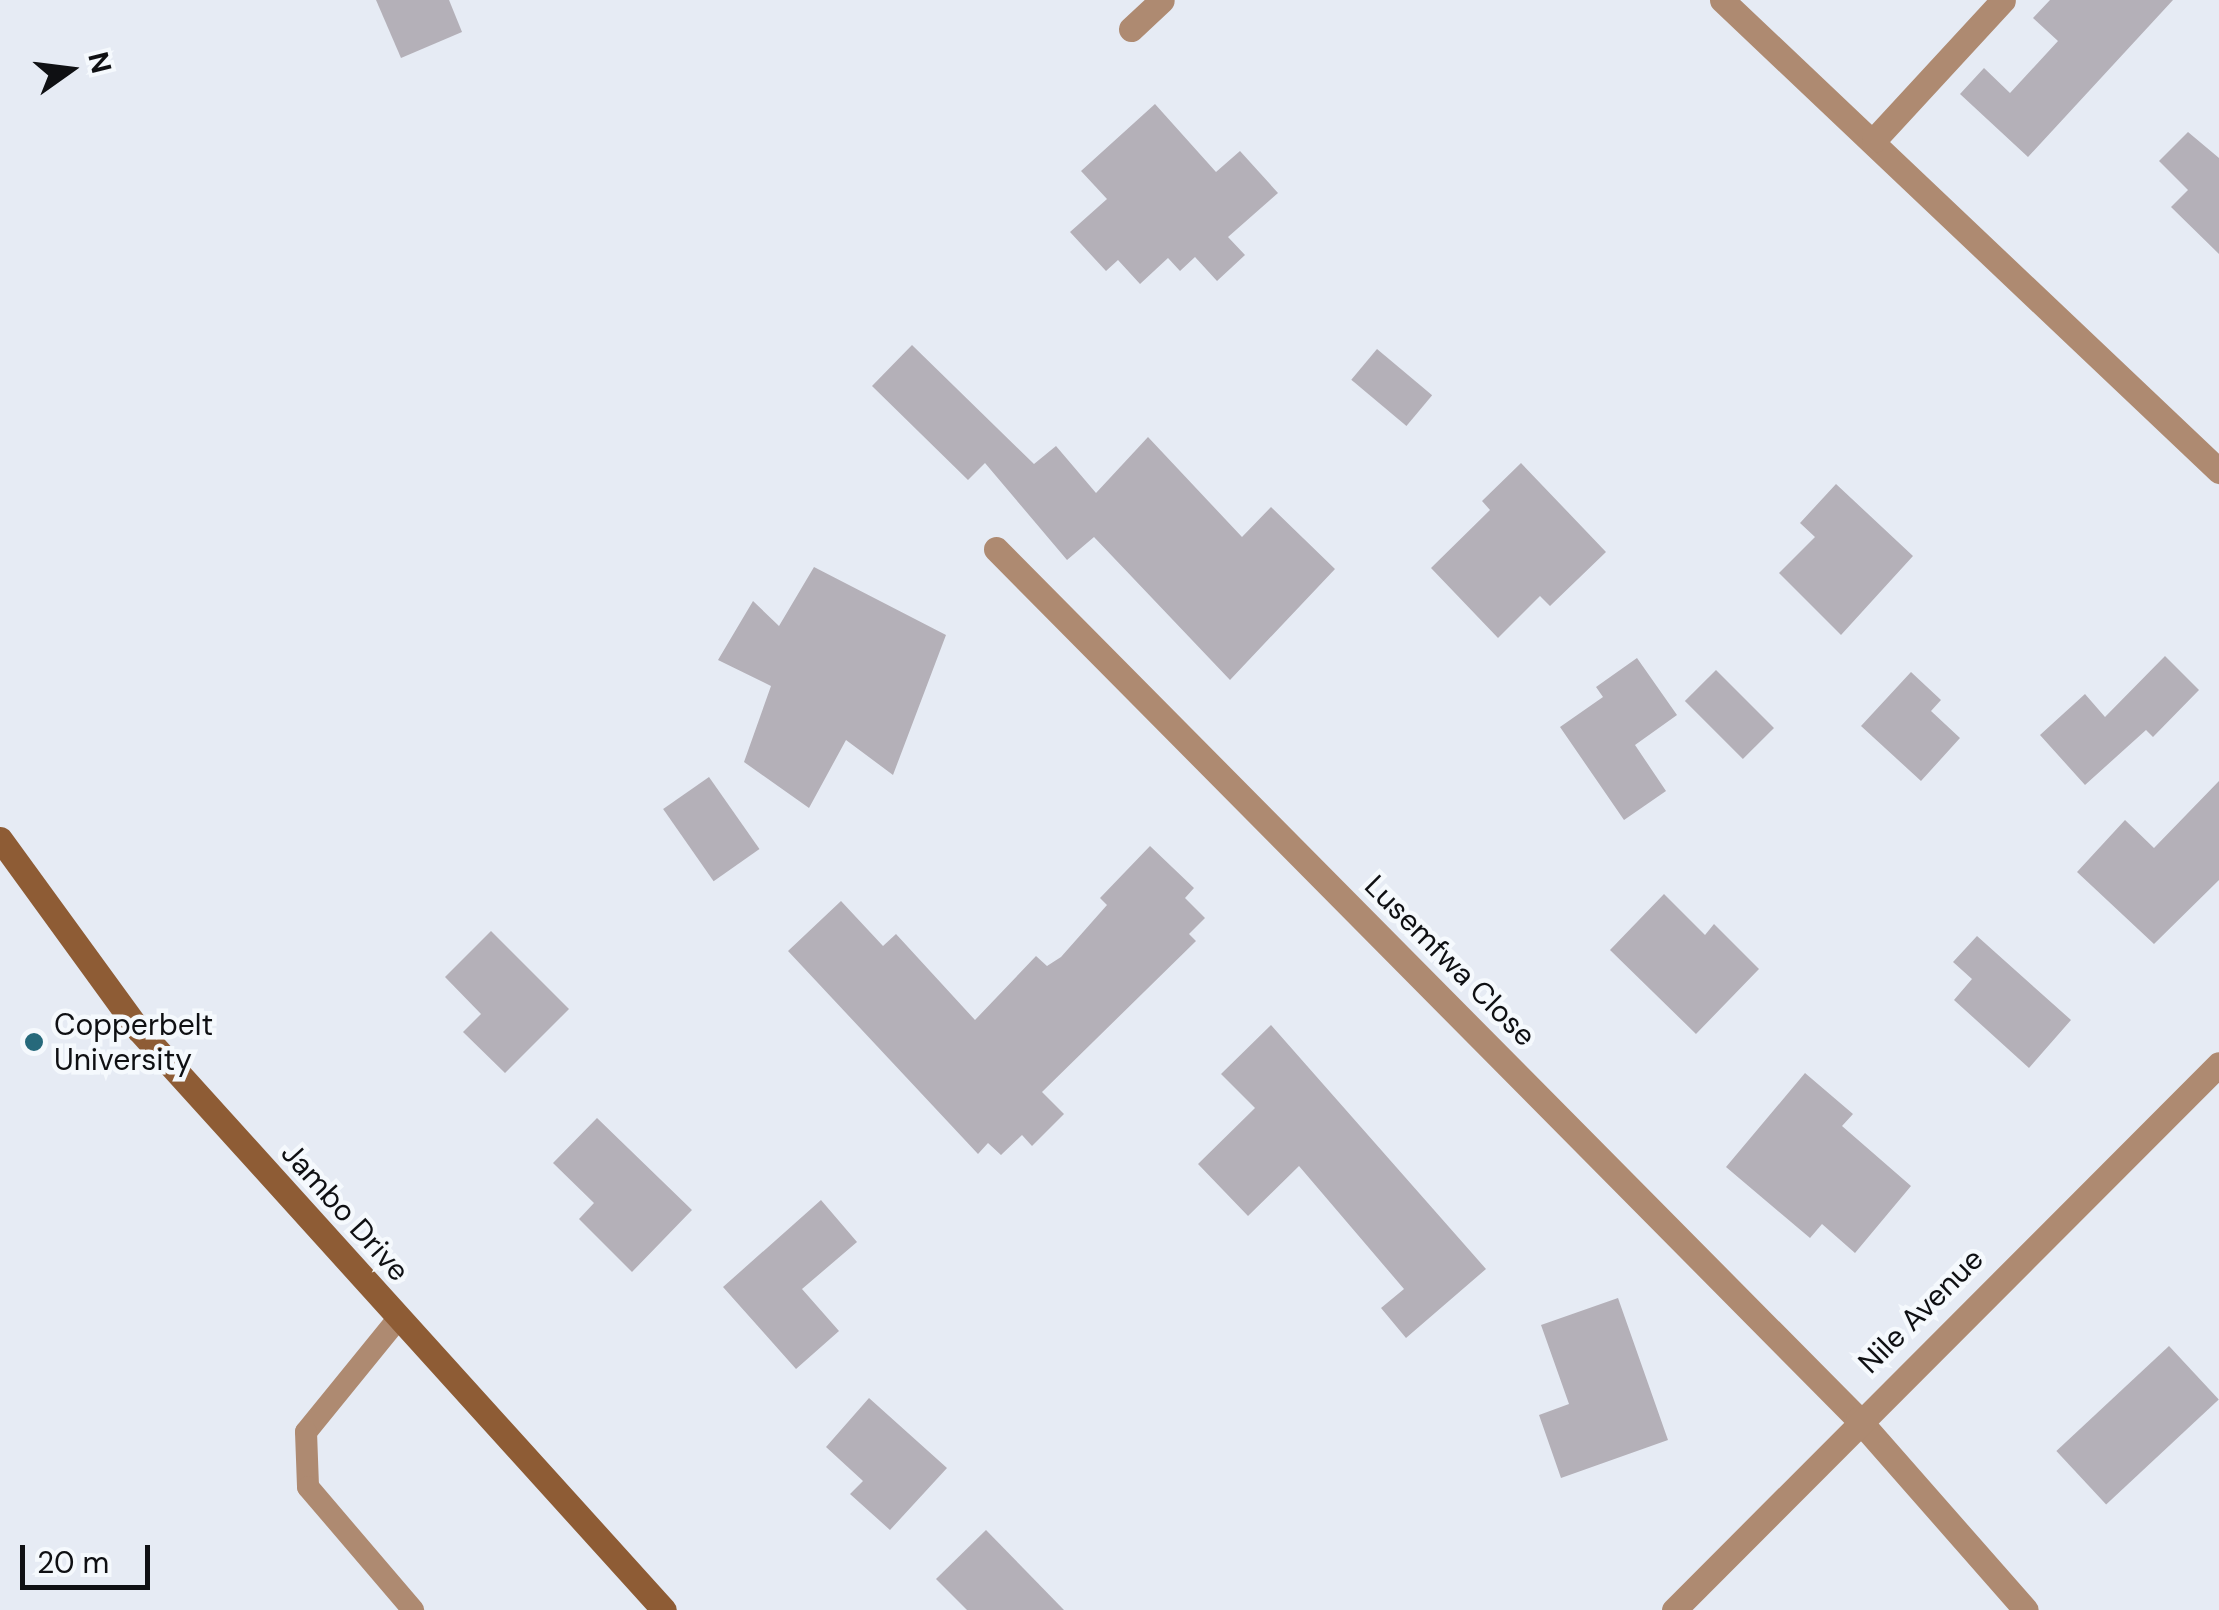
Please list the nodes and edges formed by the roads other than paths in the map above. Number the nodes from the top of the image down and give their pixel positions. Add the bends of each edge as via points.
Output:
1 (1162, 0) edge
2 (1722, 0) edge
3 (2003, 0) edge
4 (1131, 30) dead end
5 (1874, 140) junction
6 (2219, 471) edge
7 (996, 549) dead end
8 (0, 839) edge
9 (2219, 1064) edge
10 (397, 1320) junction
11 (1858, 1419) junction
12 (413, 1610) edge
13 (664, 1610) edge
14 (1674, 1610) edge
15 (2026, 1610) edge

1 - 4 street
2 - 5 street
3 - 5 street
5 - 6 street
7 - 11 street, Lusemfwa Close
8 - 10 main road, Jambo Drive via 139,1030
9 - 11 street, Nile Avenue
10 - 12 lane via 306,1432 308,1487
10 - 13 main road, Jambo Drive
11 - 14 street, Nile Avenue
11 - 15 street, Lusemfwa Close

